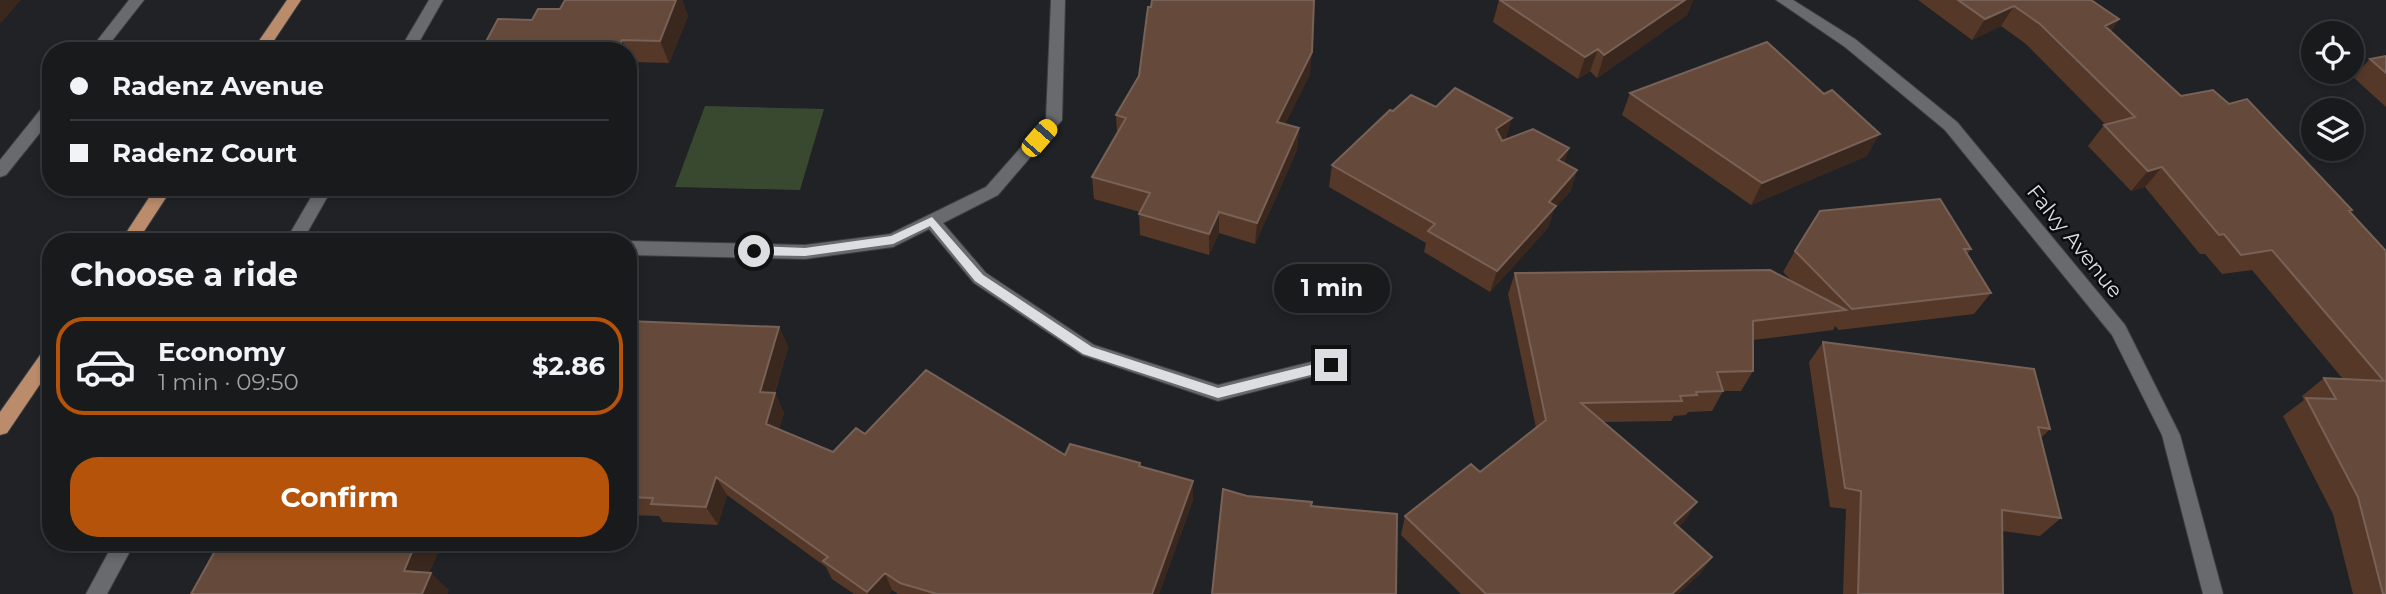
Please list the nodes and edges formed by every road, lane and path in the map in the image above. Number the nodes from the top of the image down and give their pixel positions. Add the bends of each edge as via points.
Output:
1 (137, 0) edge
2 (294, 0) edge
3 (436, 0) edge
4 (1058, 0) edge
5 (1783, 0) edge
6 (103, 42) edge
7 (265, 42) edge
8 (411, 42) edge
9 (42, 119) edge
10 (0, 171) edge
11 (159, 196) edge
12 (321, 196) edge
13 (932, 221) junction
14 (134, 233) edge
15 (298, 233) edge
16 (637, 248) edge
17 (1331, 365) dead end
18 (42, 366) edge
19 (0, 427) edge
20 (120, 551) edge
21 (96, 594) edge
22 (2213, 594) edge

1 - 6 street
2 - 7 main road
3 - 8 street
4 - 13 street via 1054,120 992,191
5 - 22 street, Falvy Avenue via 1850,43 1951,126 2119,330 2171,435
9 - 10 street
11 - 14 main road
12 - 15 street
13 - 16 street via 893,240 805,252
13 - 17 street via 979,278 1088,350 1218,393
18 - 19 main road
20 - 21 street

